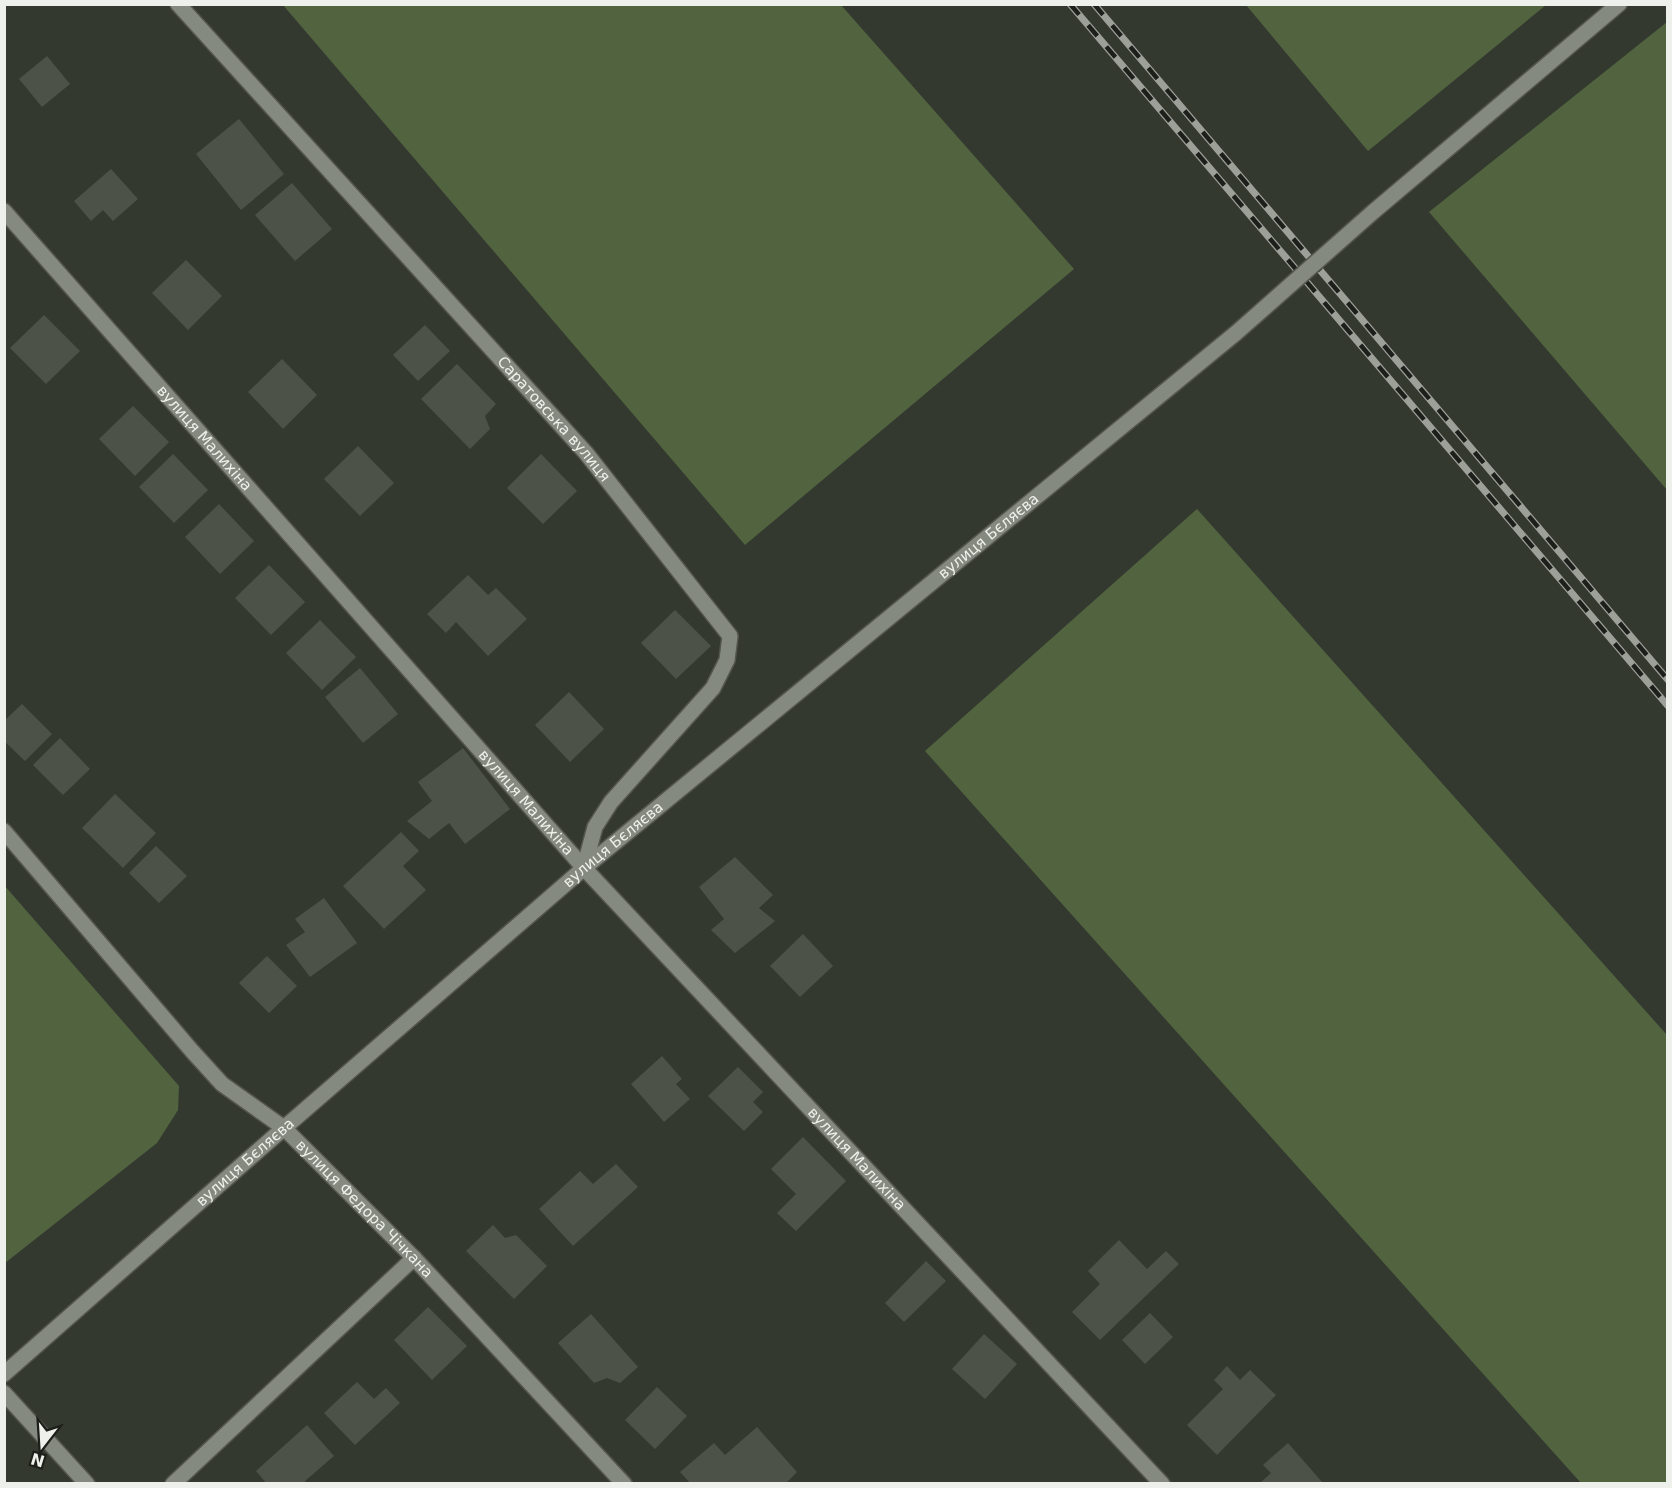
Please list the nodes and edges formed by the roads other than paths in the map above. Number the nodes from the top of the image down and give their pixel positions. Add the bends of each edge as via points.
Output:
1 (178, 4) edge
2 (1619, 4) edge
3 (4, 211) edge
4 (4, 831) edge
5 (584, 868) junction
6 (284, 1128) junction
7 (414, 1258) junction
8 (4, 1374) edge
9 (4, 1393) edge
10 (87, 1484) edge
11 (173, 1484) edge
12 (624, 1484) edge
13 (1162, 1484) edge

1 - 5 street, Саратовська вулиця via 586,453 730,636 727,660 713,688 611,802 595,828
2 - 5 street, вулиця Бєляєва, bridge via 1236,333
3 - 5 street, вулиця Малихіна
4 - 6 street, вулиця Федора Чічкана via 222,1084
5 - 6 street, вулиця Бєляєва
5 - 13 street, вулиця Малихіна
6 - 7 street, вулиця Федора Чічкана
6 - 8 street, вулиця Бєляєва
7 - 11 street
7 - 12 street, вулиця Федора Чічкана
9 - 10 street

